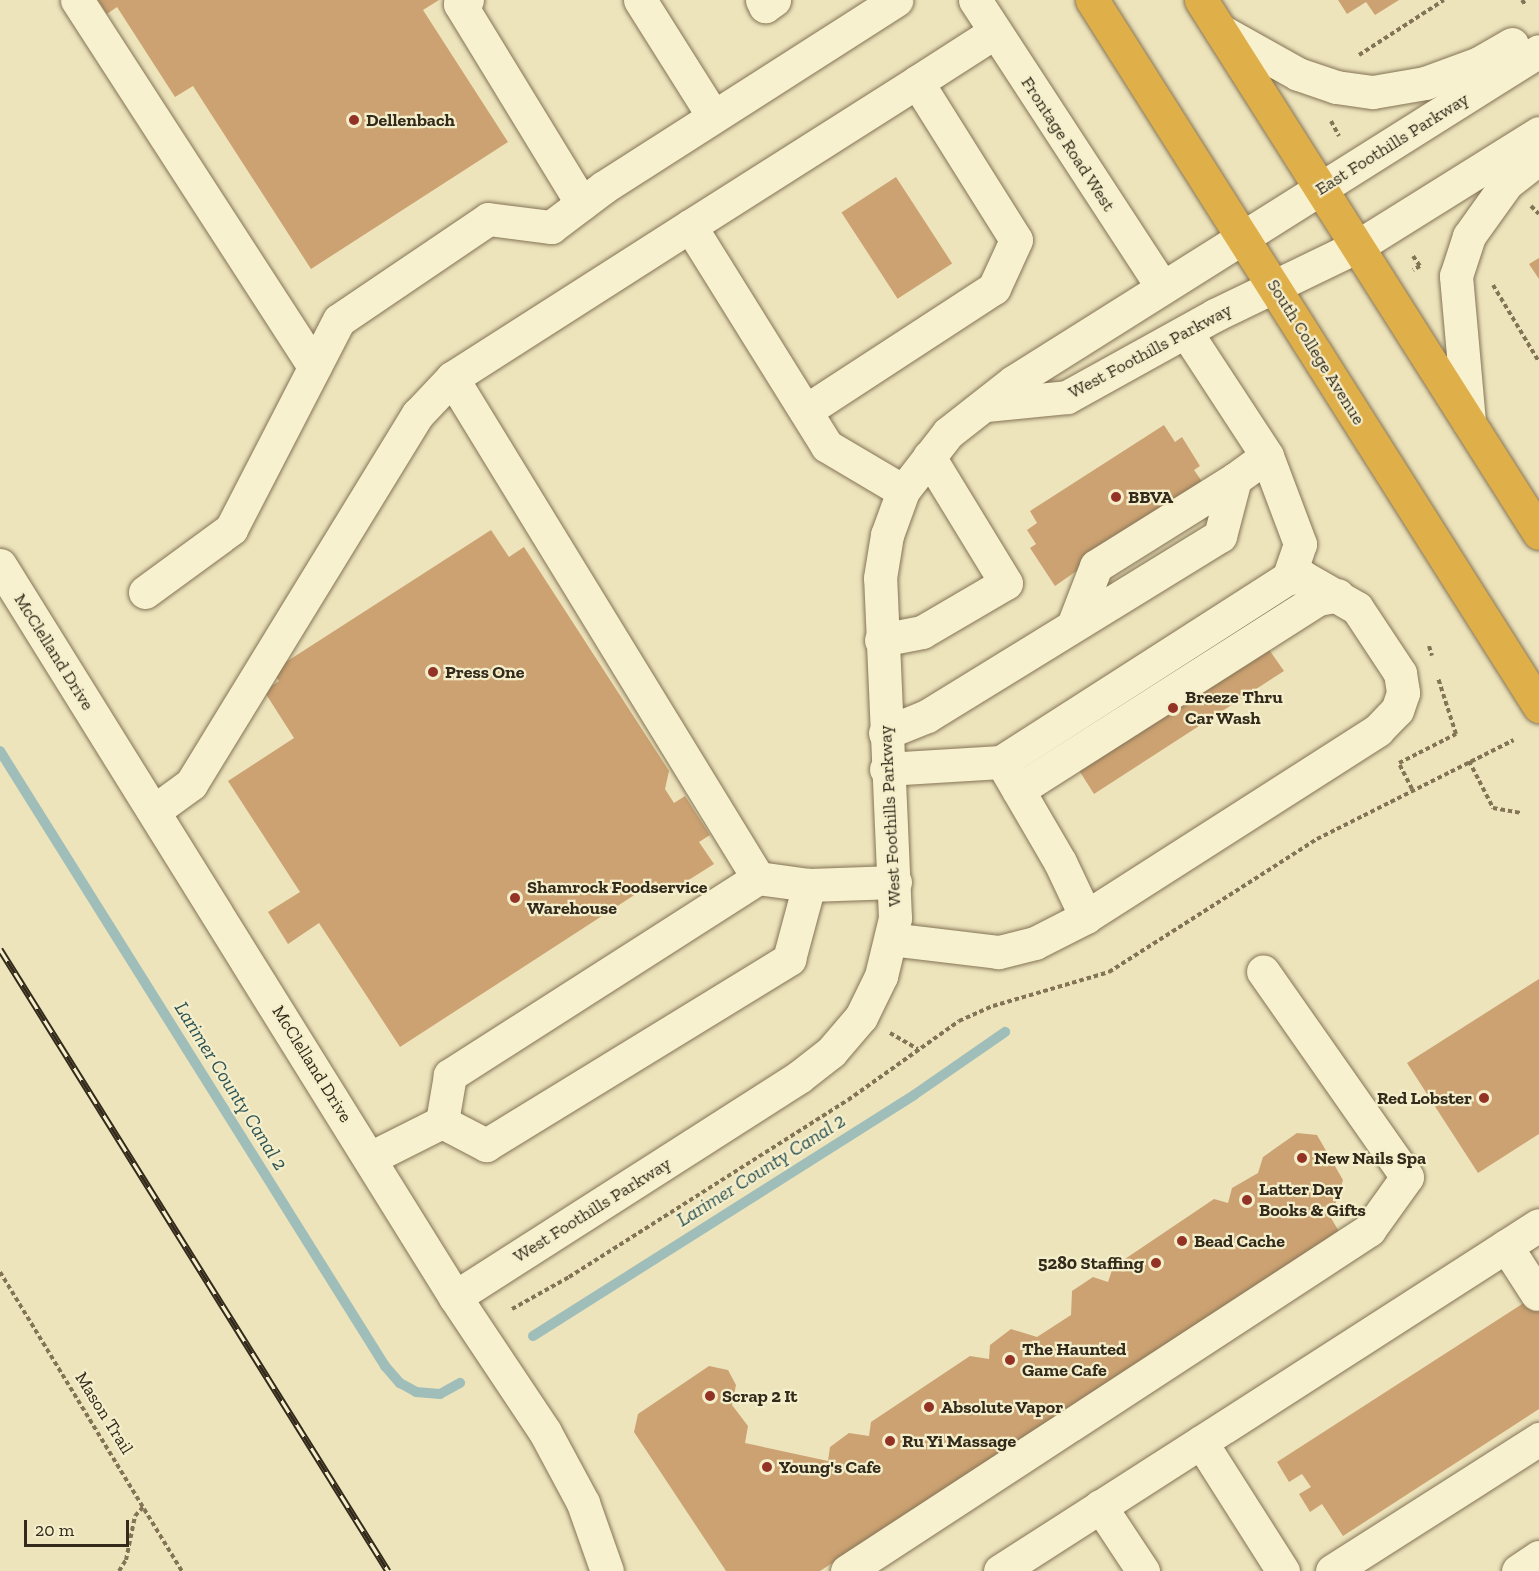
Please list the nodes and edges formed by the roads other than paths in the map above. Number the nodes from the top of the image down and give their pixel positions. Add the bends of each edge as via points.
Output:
1 (77, 0) edge
2 (466, 0) edge
3 (640, 0) edge
4 (762, 0) edge
5 (774, 0) edge
6 (896, 0) edge
7 (975, 0) edge
8 (1092, 0) edge
9 (1201, 0) edge
10 (1221, 31) junction
11 (995, 32) junction
12 (1539, 35) edge
13 (1539, 51) edge
14 (916, 82) junction
15 (713, 116) junction
16 (1539, 133) edge
17 (1539, 158) edge
18 (1322, 189) junction
19 (582, 204) junction
20 (690, 226) junction
21 (1244, 236) junction
22 (1359, 246) junction
23 (1162, 287) junction
24 (1275, 287) junction
25 (1186, 332) junction
26 (314, 367) junction
27 (452, 378) junction
28 (986, 405) junction
29 (805, 411) junction
30 (1469, 422) junction
31 (1267, 456) junction
32 (929, 457) junction
33 (903, 491) junction
34 (1539, 534) edge
35 (0, 565) edge
36 (1288, 578) junction
37 (145, 592) dead end
38 (1338, 595) junction
39 (881, 640) junction
40 (1539, 706) edge
41 (885, 733) junction
42 (1001, 762) junction
43 (886, 769) junction
44 (1018, 790) junction
45 (154, 811) junction
46 (758, 878) junction
47 (895, 882) junction
48 (809, 885) junction
49 (1086, 917) junction
50 (891, 939) junction
51 (1263, 972) dead end
52 (442, 1122) junction
53 (370, 1158) junction
54 (1539, 1225) edge
55 (1506, 1246) junction
56 (1538, 1294) edge
57 (455, 1297) junction
58 (1539, 1439) edge
59 (1201, 1442) junction
60 (1100, 1506) junction
61 (1539, 1557) edge
62 (607, 1571) edge
63 (847, 1571) edge
64 (1000, 1571) edge
65 (1143, 1571) edge
66 (1283, 1571) edge
67 (1332, 1571) edge
68 (1518, 1571) edge

1 - 26 street
2 - 19 street via 460,4
3 - 15 street
4 - 5 street via 765,6
6 - 15 street
7 - 11 street, Frontage Road West
8 - 21 highway, South College Avenue
9 - 10 highway
10 - 12 street via 1298,74 1336,87 1373,92 1425,83 1479,63 1523,38
10 - 18 highway
11 - 14 street
11 - 23 street, Frontage Road West
13 - 18 street, East Foothills Parkway
14 - 20 street
14 - 29 street via 1016,240 994,288
15 - 19 street
16 - 22 street
17 - 30 street via 1507,183 1469,236 1456,276
18 - 21 street, East Foothills Parkway
18 - 22 highway
19 - 26 street via 551,227 488,219 339,320
20 - 27 street
20 - 29 street
21 - 23 street, West Foothills Parkway
21 - 24 highway, South College Avenue
22 - 24 street
22 - 30 highway
23 - 28 street, West Foothills Parkway via 1013,382
24 - 25 street, West Foothills Parkway
24 - 40 highway, South College Avenue
25 - 28 street, West Foothills Parkway via 1066,397
25 - 31 street
26 - 37 street via 231,529
27 - 45 street via 418,414 191,784
27 - 46 street
28 - 32 street, West Foothills Parkway via 948,433
29 - 33 street via 826,446
30 - 34 highway
31 - 36 street via 1299,544
31 - 41 street via 1235,479 1220,536 927,716
32 - 33 street, West Foothills Parkway
32 - 39 street via 1006,583 922,632
33 - 39 street, West Foothills Parkway via 887,535 880,578
35 - 45 street, McClelland Drive
36 - 38 street via 1303,577
36 - 42 street
38 - 44 street via 1318,599
38 - 49 street via 1358,608 1400,673 1403,693 1397,710 1349,752
39 - 41 street, West Foothills Parkway
41 - 43 street, West Foothills Parkway
42 - 43 street
42 - 44 street
43 - 47 street, West Foothills Parkway
44 - 49 street
45 - 53 street, McClelland Drive
46 - 48 street
46 - 52 street via 450,1076
47 - 48 street
47 - 50 street, West Foothills Parkway
48 - 52 street via 789,958 486,1144
49 - 50 street via 1035,943 998,952
50 - 57 street, West Foothills Parkway via 881,976 861,1017 831,1052 789,1084
51 - 63 street via 1407,1178 1369,1230
52 - 53 street
53 - 57 street, McClelland Drive
54 - 55 street
55 - 56 street
55 - 59 street
57 - 62 street, McClelland Drive via 545,1432 583,1503
58 - 67 street
59 - 60 street
59 - 66 street
60 - 64 street
60 - 65 street
61 - 68 street

